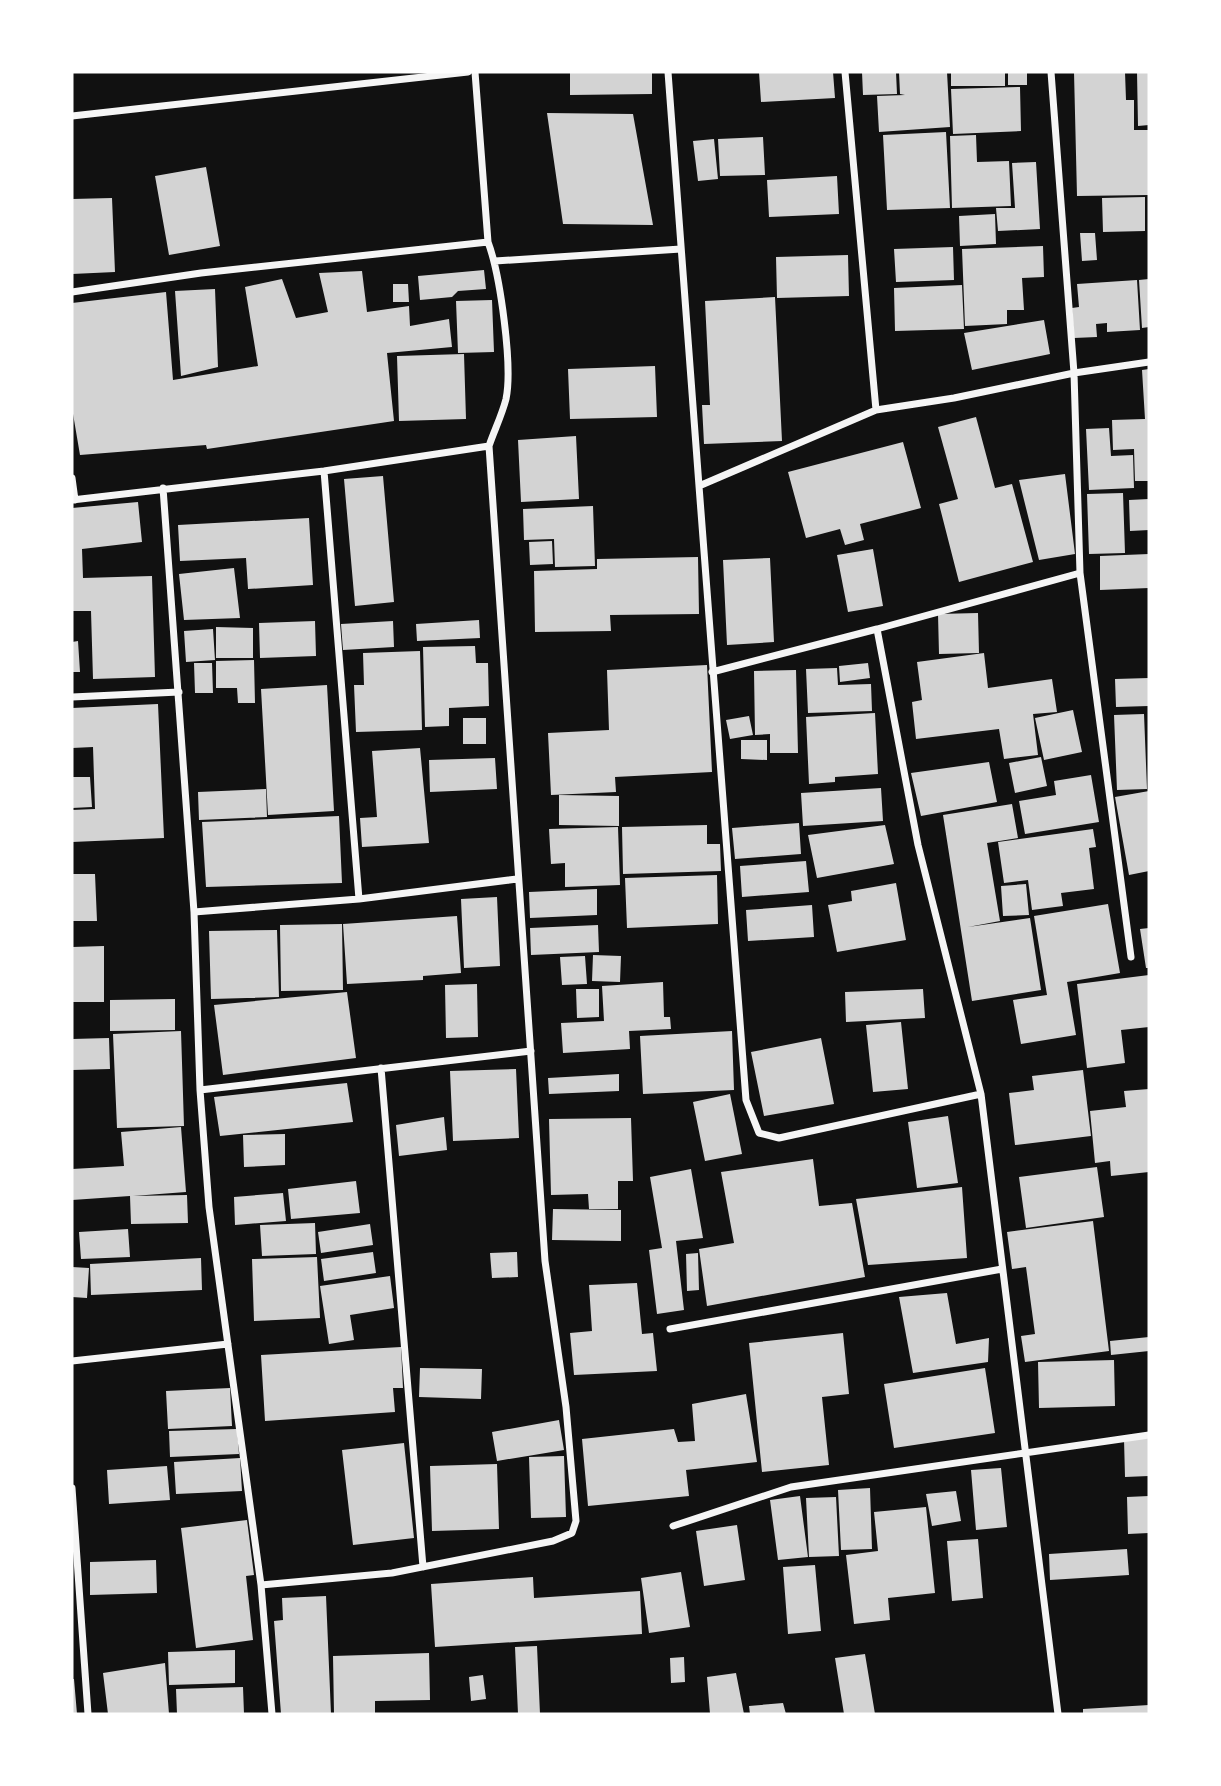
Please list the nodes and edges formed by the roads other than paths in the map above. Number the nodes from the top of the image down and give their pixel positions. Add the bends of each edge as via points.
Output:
1 (468, 72) edge
2 (475, 72) edge
3 (668, 72) edge
4 (845, 72) edge
5 (1051, 72) edge
6 (72, 116) edge
7 (488, 242) junction
8 (681, 249) junction
9 (495, 261) junction
10 (72, 292) edge
11 (1149, 362) edge
12 (1074, 373) junction
13 (876, 410) junction
14 (489, 446) junction
15 (324, 471) junction
16 (72, 478) edge
17 (699, 486) junction
18 (163, 488) junction
19 (73, 500) edge
20 (1080, 573) junction
21 (877, 629) junction
22 (712, 673) junction
23 (179, 692) junction
24 (72, 697) edge
25 (517, 879) junction
26 (359, 899) junction
27 (194, 912) junction
28 (1131, 957) dead end
29 (531, 1051) junction
30 (381, 1068) junction
31 (200, 1090) junction
32 (981, 1094) junction
33 (1002, 1269) junction
34 (670, 1329) dead end
35 (228, 1344) junction
36 (72, 1361) edge
37 (1149, 1435) edge
38 (1026, 1452) junction
39 (72, 1489) edge
40 (673, 1525) dead end
41 (423, 1567) junction
42 (261, 1585) junction
43 (76, 1626) edge
44 (88, 1714) edge
45 (272, 1714) edge
46 (1058, 1714) edge

1 - 6 street
2 - 7 street
3 - 8 street
4 - 13 street
5 - 12 street
7 - 9 street
7 - 10 street
8 - 9 street
8 - 17 street
9 - 14 street via 508,358 506,398
11 - 12 street
12 - 13 street
12 - 20 street
13 - 17 street
14 - 15 street
14 - 25 street
15 - 18 street
15 - 26 street
16 - 19 street
17 - 22 street
18 - 19 street
18 - 23 street
20 - 21 street
20 - 28 street
21 - 22 street
21 - 32 street via 918,845
22 - 32 street via 747,1100 759,1133 779,1138
23 - 24 street
23 - 27 street
25 - 26 street
25 - 29 street
26 - 27 street
27 - 31 street
29 - 30 street
29 - 41 street via 545,1261 566,1407 576,1521 572,1533 553,1541
30 - 31 street
30 - 41 street
31 - 35 street via 209,1207
32 - 33 street
33 - 34 street
33 - 38 street
35 - 36 street
35 - 42 street
37 - 38 street
38 - 40 street via 791,1487
38 - 46 street
39 - 43 street
41 - 42 street
42 - 45 street
43 - 44 street

